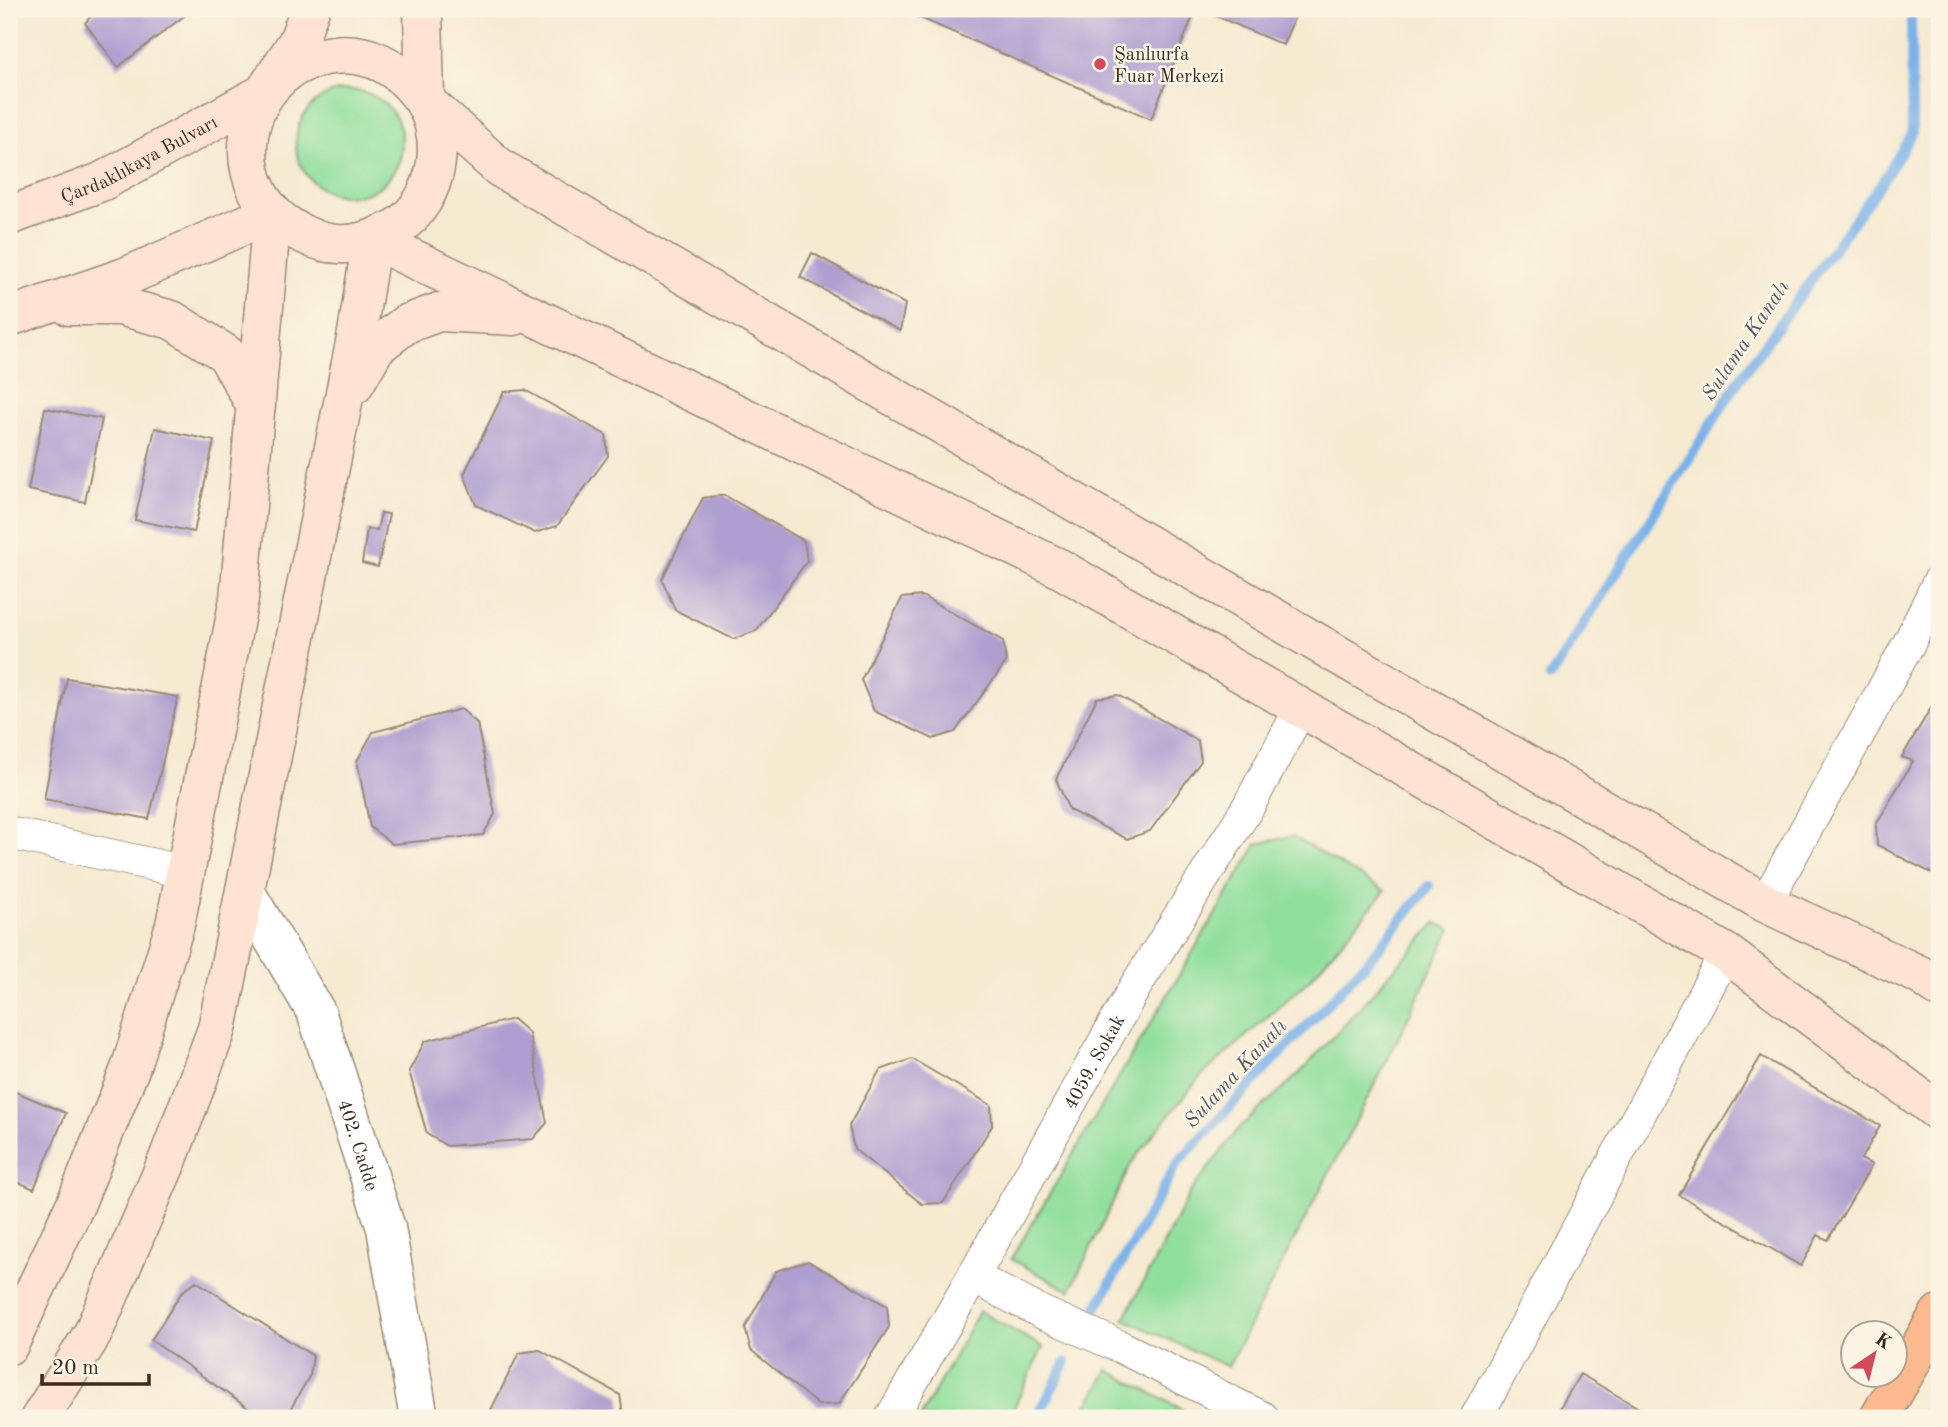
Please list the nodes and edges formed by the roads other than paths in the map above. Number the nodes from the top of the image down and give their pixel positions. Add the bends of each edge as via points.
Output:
1 (310, 9) edge
2 (423, 9) edge
3 (264, 93) junction
4 (425, 101) junction
5 (272, 213) junction
6 (9, 216) edge
7 (372, 239) junction
8 (26, 311) edge
9 (531, 317) junction
10 (256, 405) junction
11 (343, 405) junction
12 (1939, 581) edge
13 (1301, 708) junction
14 (9, 833) edge
15 (186, 872) junction
16 (245, 891) junction
17 (1765, 902) junction
18 (1726, 953) junction
19 (1933, 979) edge
20 (1939, 1112) edge
21 (972, 1278) junction
22 (1939, 1314) edge
23 (9, 1345) edge
24 (40, 1418) edge
25 (419, 1418) edge
26 (891, 1418) edge
27 (1263, 1418) edge
28 (1476, 1418) edge
29 (1879, 1418) edge

1 - 3 main road via 299,41
2 - 4 main road
3 - 4 main road via 287,71 315,57 346,53 377,60 405,77
3 - 5 main road via 250,123 247,155 254,186
3 - 6 main road, Çardaklıkaya Bulvarı via 101,182
4 - 7 main road via 435,127 438,156 432,183 418,207 397,227
4 - 17 main road via 500,168
5 - 7 main road via 293,230 318,241 345,244
5 - 8 main road via 125,277
5 - 10 main road
7 - 9 main road
7 - 11 main road
8 - 10 main road via 120,306 172,320 226,354
9 - 11 main road via 439,312 407,324 376,347
9 - 13 main road via 1059,568
10 - 15 main road via 239,600
11 - 16 main road
12 - 17 street
13 - 18 main road
13 - 21 street, 4059. Sokak via 1248,807 1135,987
14 - 15 street
15 - 23 main road via 175,925 130,1069 76,1203
16 - 24 main road via 217,1030 168,1159 93,1333
16 - 25 street, 402. Cadde via 316,1012 386,1228
17 - 19 main road
18 - 20 main road
18 - 28 street
21 - 26 street, 4059. Sokak
21 - 27 street
22 - 29 highway

